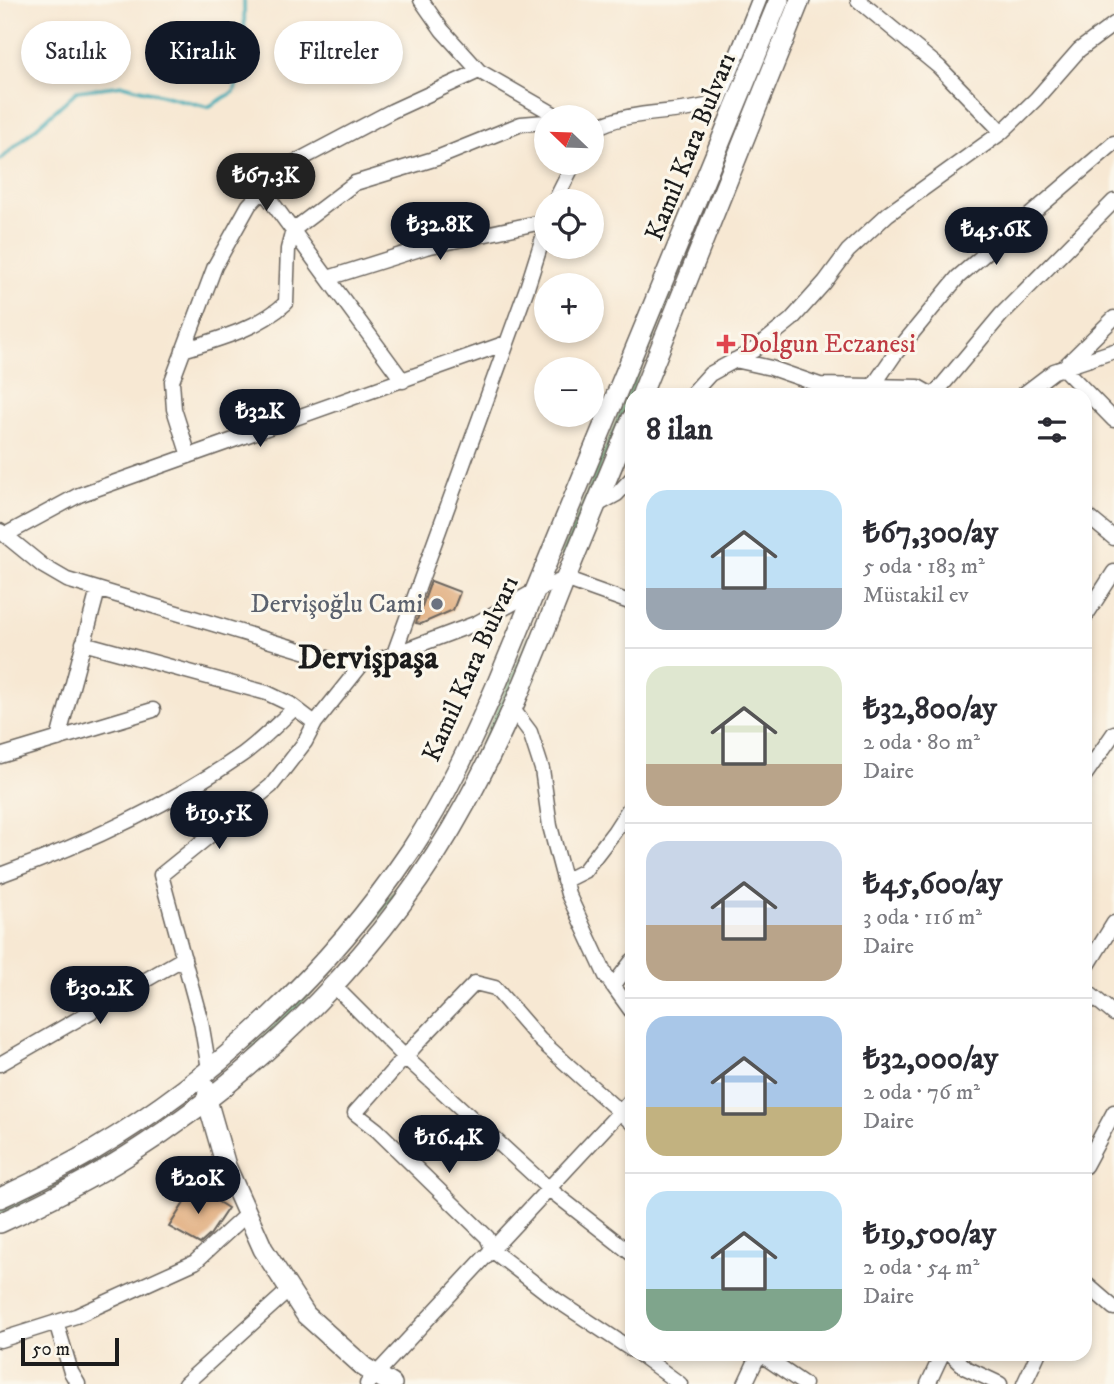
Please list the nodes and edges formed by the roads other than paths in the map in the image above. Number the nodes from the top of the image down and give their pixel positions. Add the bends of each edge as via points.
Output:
1 (421, 0) edge
2 (759, 0) edge
3 (779, 0) edge
4 (800, 0) edge
5 (858, 0) edge
6 (1114, 24) edge
7 (479, 71) junction
8 (538, 105) edge
9 (534, 123) edge
10 (604, 124) edge
11 (1002, 132) junction
12 (1114, 143) edge
13 (263, 190) junction
14 (1114, 201) edge
15 (534, 223) edge
16 (293, 230) junction
17 (535, 259) edge
18 (328, 278) junction
19 (1114, 318) edge
20 (506, 344) junction
21 (183, 350) junction
22 (1114, 351) edge
23 (735, 360) junction
24 (1063, 368) junction
25 (403, 381) junction
26 (644, 388) edge
27 (697, 388) edge
28 (814, 388) edge
29 (874, 388) edge
30 (941, 388) edge
31 (1032, 388) edge
32 (1083, 388) edge
33 (1092, 397) edge
34 (1114, 419) edge
35 (625, 435) edge
36 (189, 456) junction
37 (625, 486) edge
38 (595, 506) junction
39 (1092, 520) edge
40 (2, 533) edge
41 (1114, 538) edge
42 (1114, 572) edge
43 (565, 579) junction
44 (98, 590) junction
45 (535, 591) junction
46 (625, 600) edge
47 (1092, 606) edge
48 (83, 643) junction
49 (394, 654) junction
50 (363, 663) junction
51 (512, 708) junction
52 (295, 709) junction
53 (153, 710) dead end
54 (315, 723) junction
55 (1114, 733) edge
56 (58, 739) junction
57 (0, 756) edge
58 (1092, 765) edge
59 (625, 815) edge
60 (0, 875) edge
61 (564, 881) junction
62 (1114, 923) edge
63 (184, 958) junction
64 (1092, 959) edge
65 (625, 970) edge
66 (333, 985) junction
67 (613, 986) junction
68 (1092, 996) edge
69 (625, 1002) edge
70 (1114, 1014) edge
71 (405, 1057) junction
72 (0, 1064) edge
73 (209, 1069) junction
74 (207, 1100) junction
75 (625, 1107) edge
76 (620, 1112) junction
77 (1114, 1112) edge
78 (625, 1117) edge
79 (1092, 1153) edge
80 (550, 1189) junction
81 (0, 1199) edge
82 (247, 1214) junction
83 (0, 1223) edge
84 (625, 1248) edge
85 (493, 1251) junction
86 (1092, 1289) edge
87 (289, 1290) junction
88 (1114, 1308) edge
89 (55, 1322) junction
90 (0, 1340) edge
91 (625, 1345) edge
92 (649, 1361) edge
93 (756, 1361) edge
94 (770, 1361) edge
95 (939, 1361) edge
96 (958, 1361) edge
97 (1035, 1361) edge
98 (371, 1379) edge
99 (73, 1382) edge
100 (186, 1384) edge
101 (392, 1384) edge
102 (680, 1384) edge
103 (745, 1384) edge
104 (804, 1384) edge
105 (928, 1384) edge
106 (1000, 1384) edge
107 (1024, 1384) edge

1 - 7 street
2 - 10 street via 718,103 697,110 624,116
3 - 45 main road, Kamil Kara Bulvarı
4 - 26 main road, Kamil Kara Bulvarı
5 - 11 street via 939,66
6 - 11 street via 1079,50
7 - 8 street
7 - 13 street via 284,168
9 - 16 street via 355,183
11 - 23 street via 888,214 848,251 791,320
12 - 29 street via 958,277
13 - 16 street
13 - 21 street via 249,205 215,266
14 - 30 street via 1001,315
15 - 18 street via 426,247
16 - 18 street
16 - 21 street via 286,303 240,333
17 - 20 street
18 - 25 street
19 - 24 street
20 - 25 street
20 - 49 street
21 - 36 street via 172,381 174,409
22 - 24 street
23 - 27 street via 710,374
23 - 28 street via 771,368
24 - 31 street
24 - 32 street
25 - 36 street
33 - 34 street
35 - 38 main road, Kamil Kara Bulvarı
36 - 40 street via 79,495
37 - 38 street
38 - 43 main road, Kamil Kara Bulvarı
39 - 41 street
40 - 44 street via 43,566
42 - 47 street
43 - 45 street
43 - 46 street
43 - 51 main road, Kamil Kara Bulvarı
44 - 48 street
44 - 50 street via 347,664
45 - 49 street via 477,623
45 - 73 main road, Kamil Kara Bulvarı via 466,752 412,848 325,958 263,1023
48 - 52 street via 267,693
48 - 56 street
49 - 50 street
50 - 54 street
51 - 61 street via 530,732 542,769
51 - 66 main road, Kamil Kara Bulvarı via 478,781 436,854
52 - 54 street
52 - 60 street via 244,753 138,818
53 - 56 street
54 - 63 street via 271,786 161,876
55 - 58 street
56 - 57 street
59 - 61 street via 584,871
61 - 67 street
62 - 64 street
63 - 72 street
63 - 73 street
65 - 67 street
66 - 71 street
66 - 74 main road, Kamil Kara Bulvarı via 271,1048
67 - 69 street
68 - 70 street
71 - 76 street via 475,983 495,988 540,1040
71 - 80 street
71 - 85 street via 355,1113 487,1237
73 - 74 main road
73 - 81 main road, Kamil Kara Bulvarı via 94,1150
74 - 82 main road via 226,1166
74 - 83 main road, Kamil Kara Bulvarı via 126,1157
75 - 76 street
76 - 78 street
76 - 80 street
77 - 79 street
80 - 84 street
80 - 85 street
82 - 87 main road
82 - 89 street via 195,1262
85 - 91 street
85 - 98 street
86 - 88 street
87 - 98 main road via 306,1315 364,1367
87 - 100 street
89 - 90 street
89 - 99 street
92 - 102 street
93 - 103 street
94 - 104 street
95 - 105 street
96 - 106 street
97 - 107 street
98 - 101 main road

